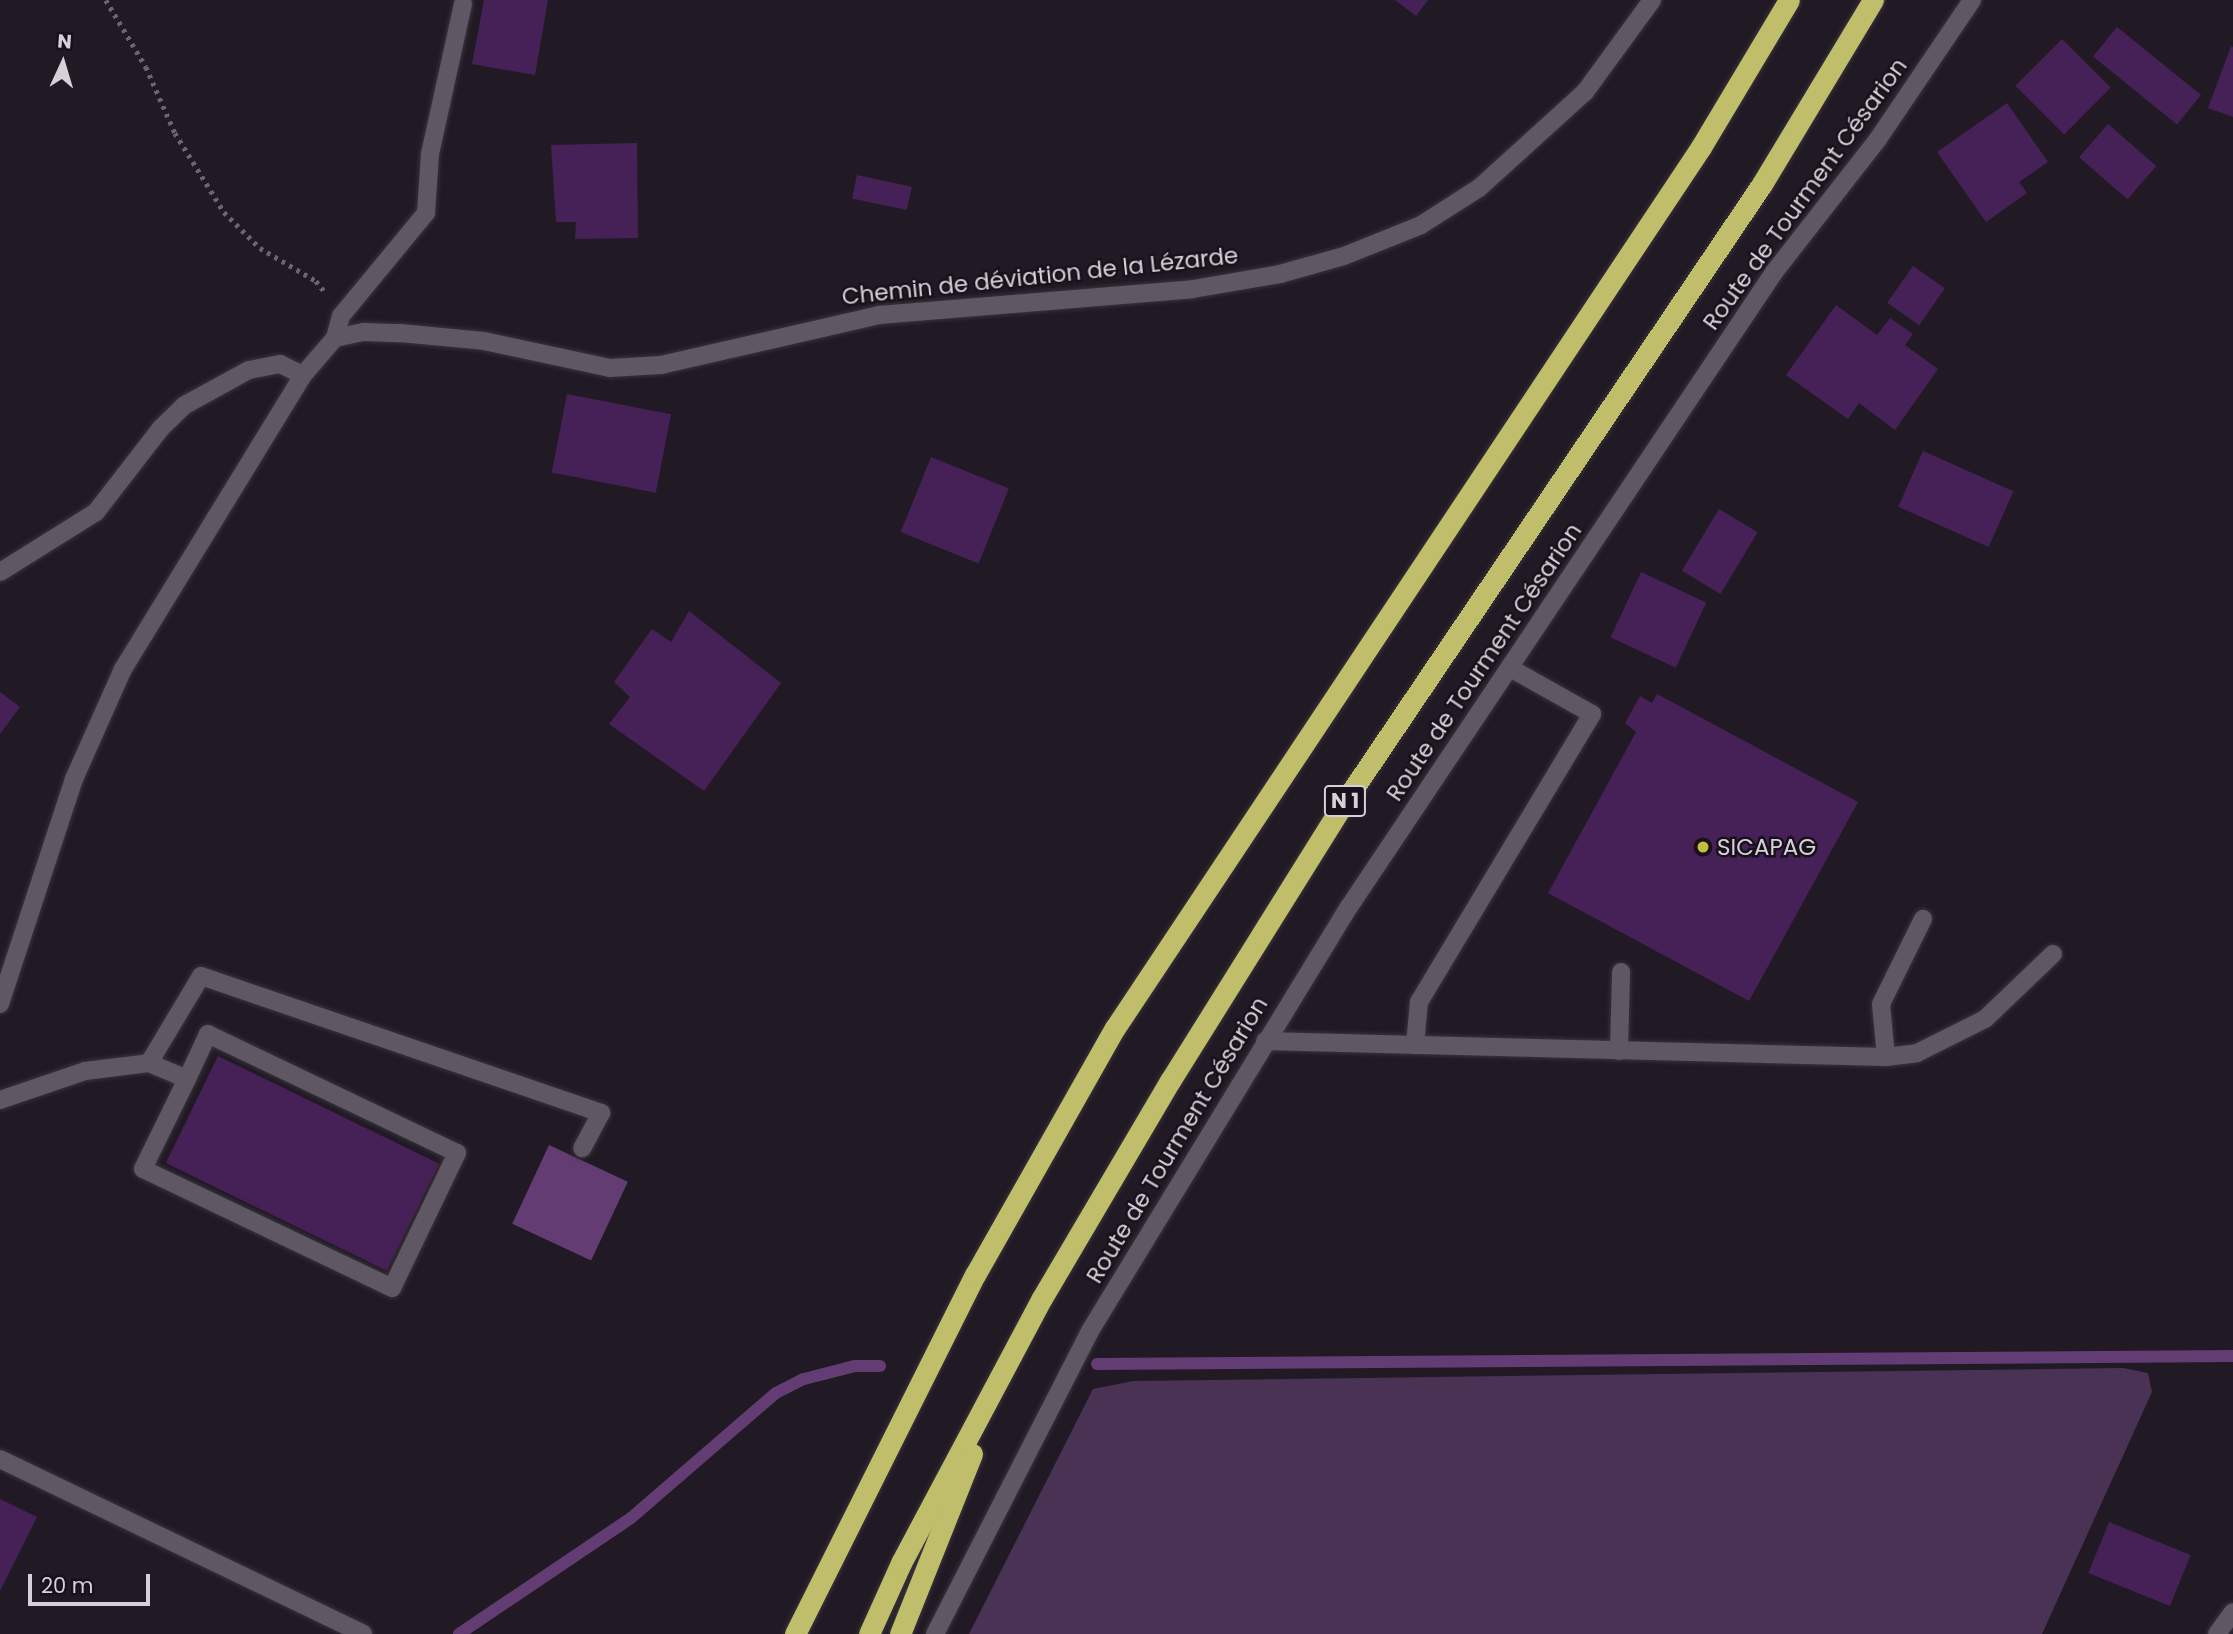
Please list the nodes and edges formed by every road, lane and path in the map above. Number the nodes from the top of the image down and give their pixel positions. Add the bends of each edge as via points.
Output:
1 (106, 0) edge
2 (1652, 0) edge
3 (1789, 0) edge
4 (1873, 0) edge
5 (1972, 0) edge
6 (463, 4) dead end
7 (341, 316) junction
8 (335, 338) junction
9 (303, 375) junction
10 (0, 572) edge
11 (1510, 668) junction
12 (1923, 919) dead end
13 (2053, 954) dead end
14 (1621, 972) dead end
15 (0, 1004) edge
16 (1265, 1041) junction
17 (1415, 1045) junction
18 (1619, 1051) junction
19 (1886, 1056) junction
20 (149, 1063) junction
21 (187, 1079) junction
22 (0, 1100) edge
23 (582, 1148) dead end
24 (1014, 1351) junction
25 (0, 1458) edge
26 (2233, 1612) edge
27 (363, 1634) edge
28 (795, 1634) edge
29 (869, 1634) edge
30 (900, 1634) edge
31 (935, 1634) edge
32 (2217, 1634) edge

1 - 7 path via 146,66 175,133 224,212 260,248 316,281
2 - 8 street, Chemin de déviation de la Lézarde via 1585,92 1479,188 1421,225 1344,256 1280,274 1193,289 879,315 790,333 701,359 610,369 484,341 364,332
3 - 28 highway via 1694,158 1115,1028 975,1275
4 - 24 highway, N 1 via 1762,184 1341,807 1170,1081
5 - 11 street, Route de Tourment Césarion via 1878,139 1775,271
6 - 7 street via 430,154 426,213
7 - 8 street
8 - 9 street
9 - 10 street via 280,365 249,370 185,405 161,428 96,512
9 - 15 street via 123,669 74,779
11 - 16 street, Route de Tourment Césarion
11 - 17 street via 1592,714 1419,1002
12 - 19 street via 1881,1004
13 - 19 street via 1985,1018 1917,1053
14 - 18 street
16 - 17 street
16 - 31 street, Route de Tourment Césarion via 1090,1331
17 - 18 street
18 - 19 street
20 - 21 street
20 - 22 street via 85,1071
20 - 23 street via 201,976 601,1113
21 - 21 street via 143,1169 392,1288 457,1153 208,1034
24 - 29 highway, N 1
24 - 30 highway
25 - 27 street
26 - 32 street

